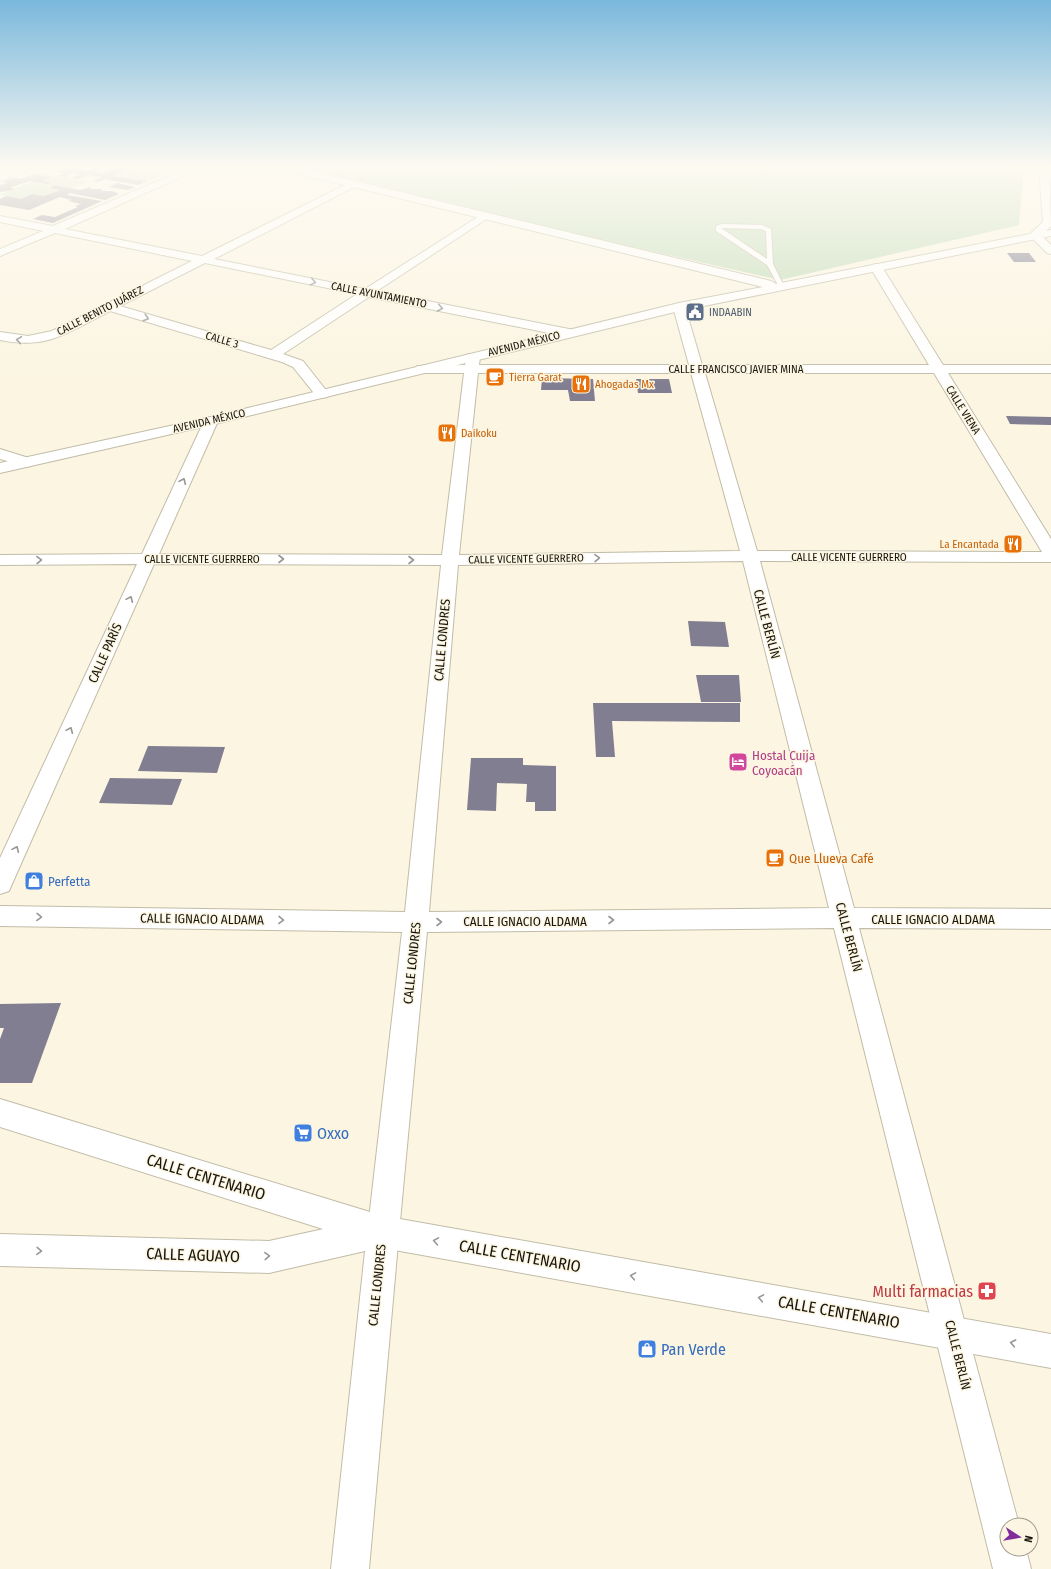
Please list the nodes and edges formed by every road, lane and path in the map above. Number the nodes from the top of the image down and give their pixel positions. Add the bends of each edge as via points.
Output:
1 (32, 239) edge
2 (101, 239) edge
3 (242, 239) edge
4 (449, 239) edge
5 (582, 239) edge
6 (732, 239) edge
7 (769, 239) edge
8 (1014, 239) edge
9 (1039, 239) edge
10 (1051, 251) edge
11 (0, 253) edge
12 (202, 259) junction
13 (770, 264) junction
14 (876, 267) junction
15 (779, 286) junction
16 (368, 293) junction
17 (108, 306) junction
18 (679, 307) junction
19 (569, 333) junction
20 (0, 336) edge
21 (272, 355) junction
22 (472, 364) junction
23 (422, 369) joint
24 (696, 369) junction
25 (938, 369) junction
26 (1051, 369) edge
27 (322, 394) junction
28 (210, 421) junction
29 (0, 454) edge
30 (27, 462) junction
31 (0, 468) edge
32 (1051, 553) edge
33 (750, 556) junction
34 (1051, 557) edge
35 (148, 559) junction
36 (0, 560) edge
37 (450, 560) junction
38 (0, 884) edge
39 (0, 916) edge
40 (844, 918) junction
41 (1051, 919) edge
42 (416, 922) junction
43 (0, 1113) edge
44 (383, 1232) junction
45 (0, 1250) edge
46 (952, 1332) junction
47 (1051, 1351) edge
48 (350, 1569) edge
49 (1012, 1569) edge

1 - 11 street
2 - 12 street, CALLE AYUNTAMIENTO
3 - 12 street, CALLE BENITO JUÁREZ
4 - 16 street
5 - 15 street
6 - 13 lane
7 - 13 lane
8 - 14 street, AVENIDA MÉXICO
9 - 10 street
12 -> 16 street, CALLE AYUNTAMIENTO
12 - 17 street, CALLE BENITO JUÁREZ
13 - 15 lane
14 - 15 street, AVENIDA MÉXICO
14 - 25 street, CALLE VIENA
15 - 18 street, AVENIDA MÉXICO
16 -> 19 street, CALLE AYUNTAMIENTO
16 - 21 street
17 -> 20 street, CALLE BENITO JUÁREZ via 56,334 39,340 21,341
17 -> 21 street, CALLE 3
18 - 19 street, AVENIDA MÉXICO
18 - 24 street, CALLE BERLÍN
19 - 22 street, AVENIDA MÉXICO
21 - 27 street, CALLE 3 via 298,364
22 - 23 street, CALLE FRANCISCO JAVIER MINA
22 - 24 street, CALLE FRANCISCO JAVIER MINA
22 - 37 street, CALLE LONDRES
23 - 27 street, AVENIDA MÉXICO
24 - 25 street, CALLE FRANCISCO JAVIER MINA
24 - 33 street, CALLE BERLÍN
25 - 26 street, CALLE FRANCISCO JAVIER MINA
25 - 32 street, CALLE VIENA
27 - 28 street, AVENIDA MÉXICO
28 - 30 street, AVENIDA MÉXICO
35 -> 28 street, CALLE PARÍS
29 - 30 street
30 - 31 street, AVENIDA MÉXICO
33 - 34 street, CALLE VICENTE GUERRERO
37 -> 33 street, CALLE VICENTE GUERRERO
33 - 40 street, CALLE BERLÍN
36 -> 35 street, CALLE VICENTE GUERRERO
35 -> 37 street, CALLE VICENTE GUERRERO
38 -> 35 street, CALLE PARÍS
37 - 42 street, CALLE LONDRES
39 -> 42 street, CALLE IGNACIO ALDAMA
40 - 41 street, CALLE IGNACIO ALDAMA
42 -> 40 street, CALLE IGNACIO ALDAMA
40 - 46 street, CALLE BERLÍN
42 - 44 street, CALLE LONDRES
43 - 44 street, CALLE CENTENARIO
45 -> 44 street, CALLE AGUAYO via 269,1257
46 -> 44 street, CALLE CENTENARIO
44 - 48 street, CALLE LONDRES
47 -> 46 street, CALLE CENTENARIO
46 - 49 street, CALLE BERLÍN

